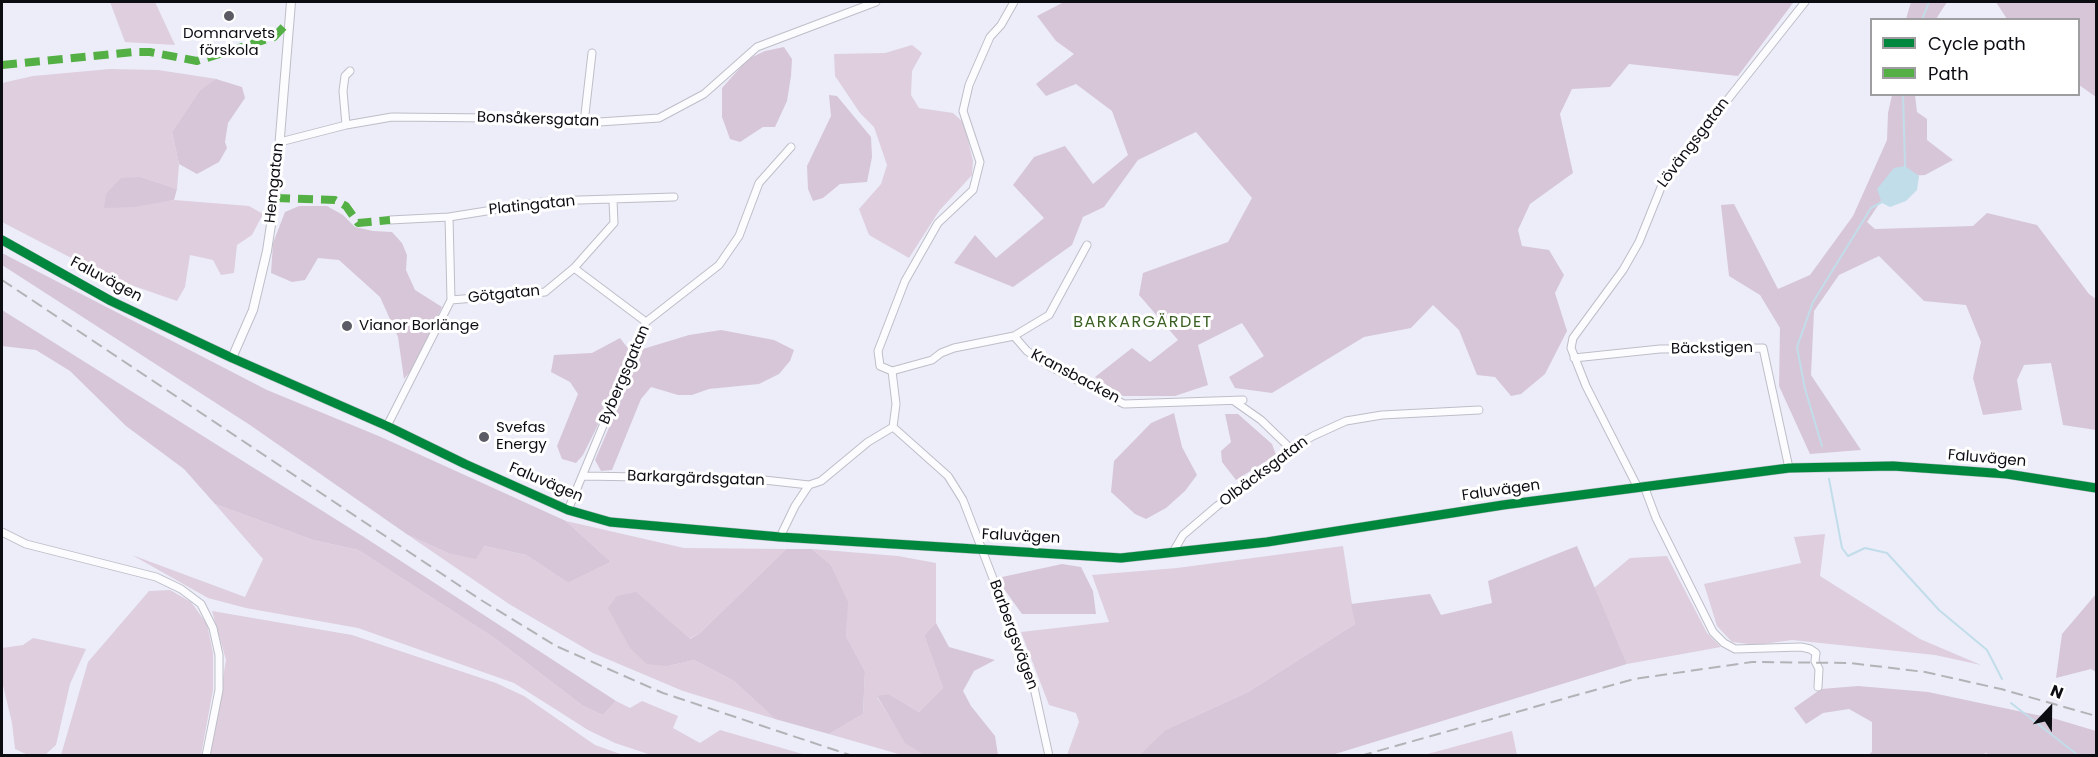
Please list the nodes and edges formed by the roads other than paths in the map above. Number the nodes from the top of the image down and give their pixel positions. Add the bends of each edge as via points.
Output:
1 (291, 2) edge
2 (875, 2) edge
3 (1014, 2) edge
4 (1805, 2) edge
5 (592, 53) dead end
6 (350, 71) dead end
7 (584, 123) junction
8 (346, 124) junction
9 (280, 142) junction
10 (791, 147) dead end
11 (674, 197) dead end
12 (613, 200) junction
13 (449, 217) junction
14 (390, 220) dead end
15 (2, 240) edge
16 (1087, 244) dead end
17 (574, 268) junction
18 (451, 300) junction
19 (646, 322) junction
20 (1014, 336) junction
21 (232, 358) junction
22 (1574, 358) junction
23 (892, 371) junction
24 (1234, 400) junction
25 (1243, 400) dead end
26 (1479, 410) dead end
27 (387, 426) junction
28 (893, 427) junction
29 (1291, 449) junction
30 (1789, 468) junction
31 (583, 476) junction
32 (809, 485) junction
33 (1641, 486) junction
34 (2097, 488) edge
35 (568, 510) junction
36 (2, 532) edge
37 (780, 537) junction
38 (981, 551) junction
39 (1173, 552) junction
40 (1818, 687) dead end
41 (206, 756) edge
42 (1049, 756) edge

1 - 9 street, Hemgatan
2 - 7 street, Bonsåkersgatan via 757,47 704,94 659,118
3 - 23 street via 990,38 969,84 963,111 980,162 973,190 938,223 905,281 878,351 880,366
4 - 22 street, Lövängsgatan via 1664,180 1629,261 1573,338
5 - 7 street
6 - 8 street via 345,76 343,91
7 - 8 street, Bonsåkersgatan via 392,117
8 - 9 street, Bonsåkersgatan
9 - 21 street, Hemgatan via 267,251 253,310
10 - 19 street, Bybergsgatan via 759,183 739,236 719,265
11 - 12 street, Platingatan
12 - 13 street, Platingatan via 549,201
12 - 17 street, Götgatan via 614,223
13 - 14 street, Platingatan
13 - 18 street
15 - 21 street, Faluvägen via 111,301
16 - 20 street via 1049,315
17 - 18 street, Götgatan via 545,292
17 - 19 street
18 - 27 street
19 - 31 street, Bybergsgatan
20 - 23 street via 954,348 932,360
20 - 24 street, Kransbacken via 1027,351 1051,367 1124,404
21 - 27 street, Faluvägen
22 - 30 street, Bäckstigen via 1660,349 1762,348
22 - 33 street
23 - 28 street via 896,404
24 - 25 street, Kransbacken
24 - 29 street
26 - 29 street, Olbäcksgatan via 1382,415 1347,421
27 - 35 street, Faluvägen
28 - 32 street via 821,481
28 - 38 street, Barbergsvägen via 948,476 963,500
29 - 39 street, Olbäcksgatan via 1183,535
30 - 33 street, Faluvägen
30 - 34 street, Faluvägen via 1893,466 2007,474
31 - 32 street, Barkargärdsgatan via 755,479
31 - 35 street
32 - 37 street
33 - 39 street, Faluvägen via 1267,542
33 - 40 street via 1713,632 1735,649 1810,649 1816,653
35 - 37 street, Faluvägen via 610,522
36 - 41 street via 26,544 156,577 181,588 201,604 213,628 219,655 219,690
37 - 38 street, Faluvägen
38 - 39 street, Faluvägen via 1121,558
38 - 42 street, Barbergsvägen via 1033,683

